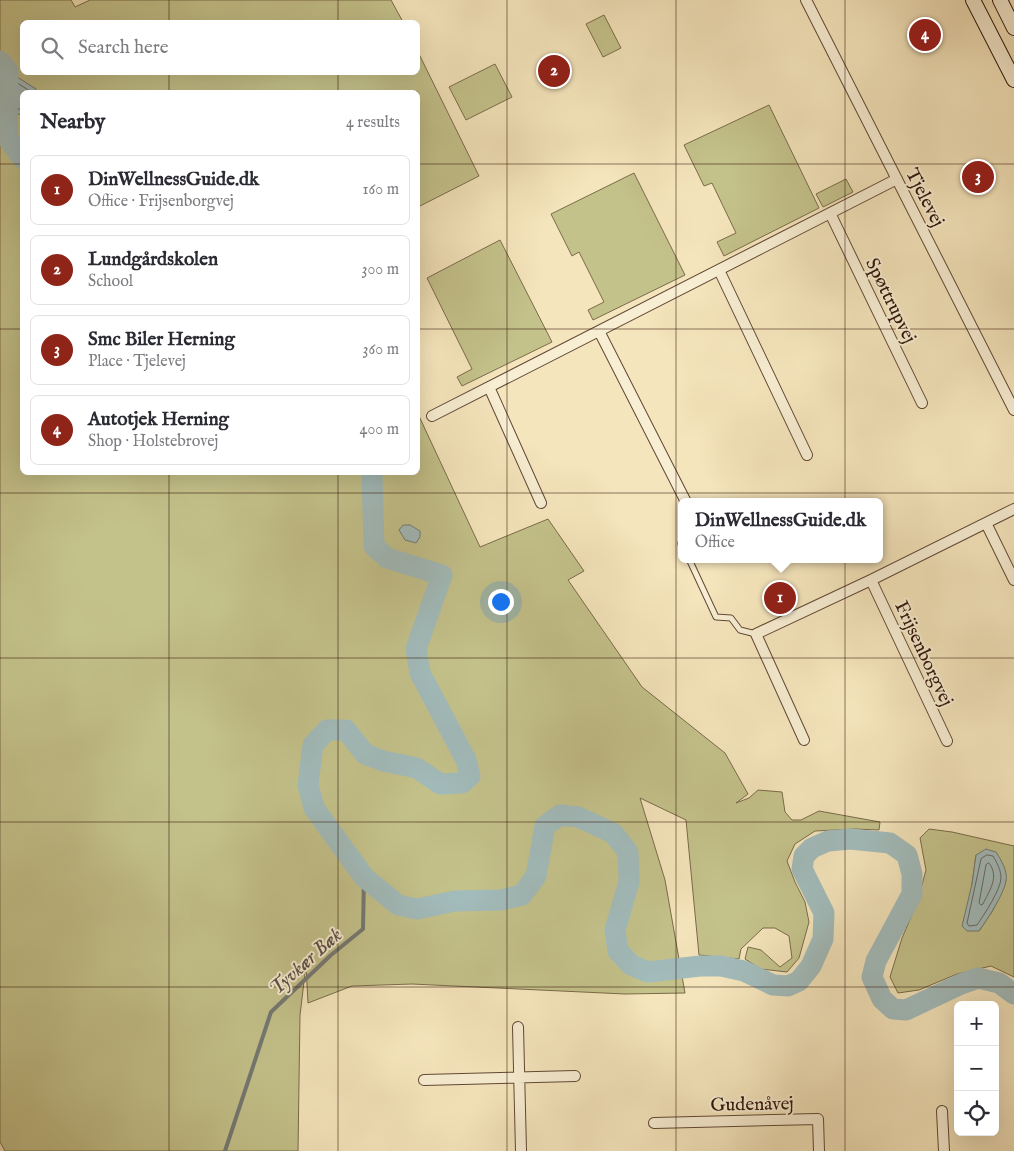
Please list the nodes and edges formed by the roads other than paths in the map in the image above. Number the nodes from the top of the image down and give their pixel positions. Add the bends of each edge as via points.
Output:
1 (806, 0) edge
2 (973, 0) edge
3 (1000, 0) edge
4 (1014, 28) edge
5 (1014, 80) edge
6 (897, 179) junction
7 (830, 213) junction
8 (719, 270) junction
9 (599, 331) junction
10 (488, 387) junction
11 (922, 403) dead end
12 (1014, 410) edge
13 (432, 416) dead end
14 (807, 455) dead end
15 (684, 498) edge
16 (541, 503) dead end
17 (1014, 509) edge
18 (986, 523) junction
19 (691, 563) edge
20 (871, 580) junction
21 (1014, 580) edge
22 (756, 634) junction
23 (804, 740) dead end
24 (947, 741) dead end
25 (518, 1027) dead end
26 (575, 1076) dead end
27 (519, 1077) junction
28 (424, 1080) dead end
29 (942, 1111) dead end
30 (654, 1123) dead end
31 (521, 1151) edge
32 (819, 1151) edge
33 (944, 1151) edge

1 - 6 street, Tjelevej
2 - 5 main road
3 - 4 main road
6 - 7 street
6 - 12 street, Tjelevej
7 - 8 street
7 - 11 street, Spøttrupvej
8 - 9 street
8 - 14 street
9 - 10 street
9 - 15 street
10 - 13 street
10 - 16 street
17 - 18 street
18 - 20 street
18 - 21 street
19 - 22 lane via 716,616 731,618 740,630
20 - 22 street
20 - 24 street, Frijsenborgvej
22 - 23 street
25 - 27 street
26 - 27 street
27 - 28 street
27 - 31 street
29 - 33 street
30 - 32 street, Gudenåvej via 818,1119

